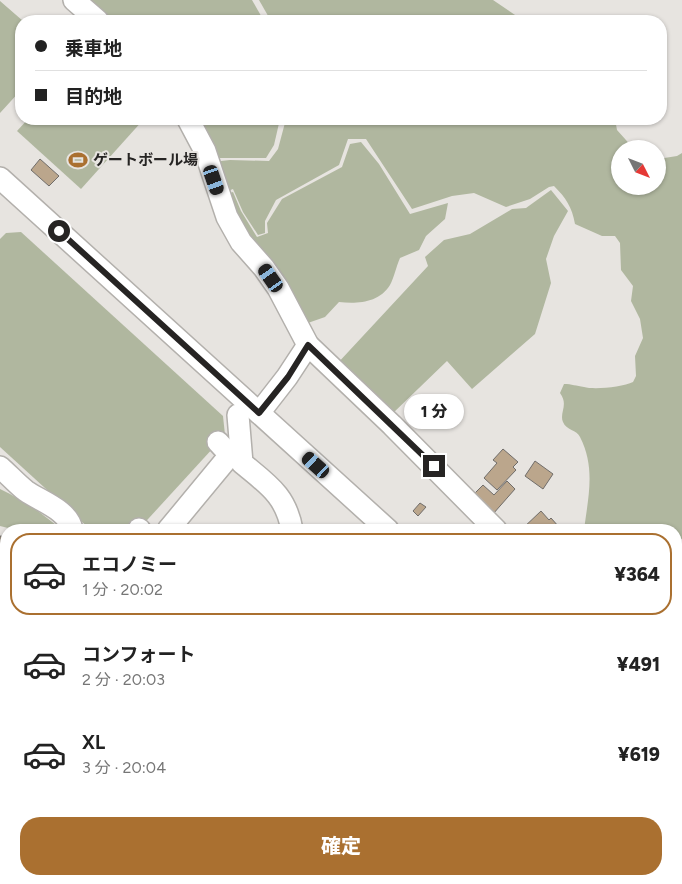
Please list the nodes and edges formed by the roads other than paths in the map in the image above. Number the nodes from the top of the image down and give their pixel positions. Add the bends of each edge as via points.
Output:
1 (74, 0) edge
2 (91, 15) edge
3 (191, 125) edge
4 (0, 178) edge
5 (308, 345) junction
6 (259, 413) junction
7 (238, 415) dead end
8 (230, 452) junction
9 (0, 467) edge
10 (70, 524) edge
11 (173, 524) edge
12 (291, 524) edge
13 (381, 524) edge
14 (490, 524) edge

1 - 2 street
3 - 5 street via 205,151 227,217 241,242 278,288
4 - 6 street
5 - 6 street
5 - 14 street
6 - 13 street
7 - 8 street
8 - 11 street
8 - 12 street via 276,492 288,510
9 - 10 street via 26,491 64,515

